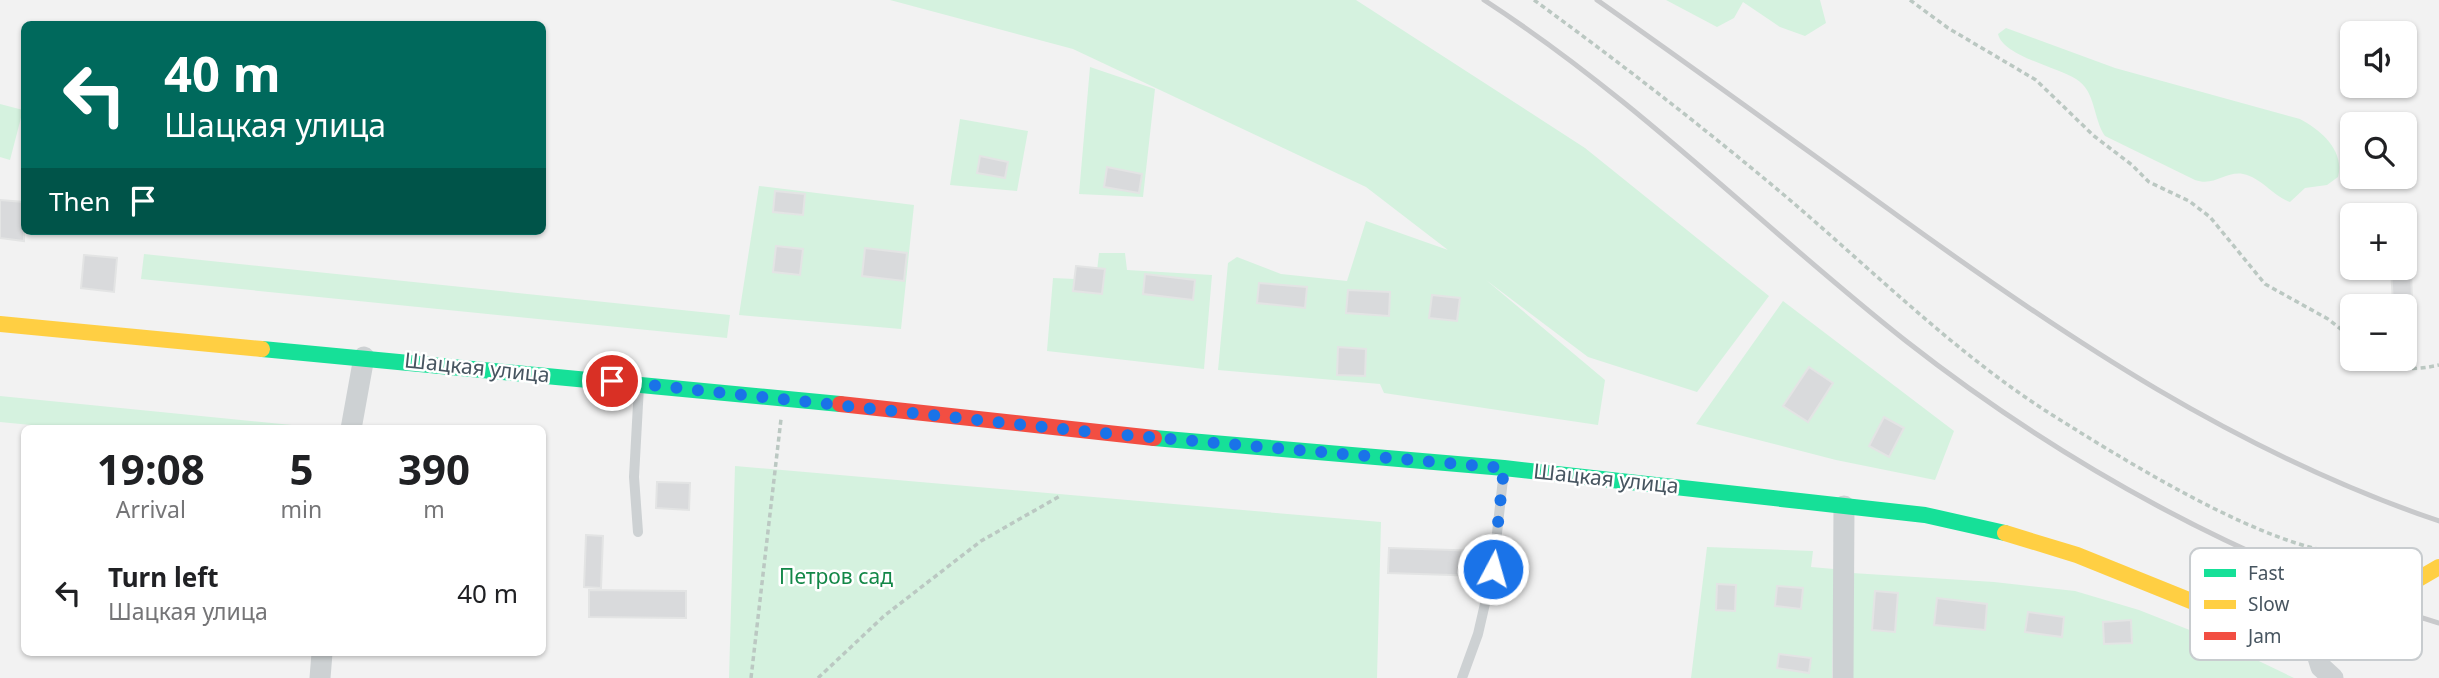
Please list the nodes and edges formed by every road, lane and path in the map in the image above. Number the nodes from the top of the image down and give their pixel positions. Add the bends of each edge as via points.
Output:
1 (1534, 0) edge
2 (1910, 0) edge
3 (0, 324) edge
4 (2340, 328) edge
5 (364, 357) junction
6 (2439, 365) edge
7 (2417, 370) edge
8 (639, 384) junction
9 (783, 398) junction
10 (352, 425) edge
11 (1504, 468) junction
12 (1060, 496) dead end
13 (1844, 506) junction
14 (638, 532) dead end
15 (2315, 548) edge
16 (2190, 600) edge
17 (322, 656) edge
18 (2319, 660) edge
19 (320, 678) edge
20 (751, 678) edge
21 (818, 678) edge
22 (1462, 678) edge
23 (1843, 678) edge
24 (2333, 678) edge

1 - 15 path via 1653,89 1951,339 2044,410 2179,489 2256,527
2 - 4 path via 2036,80 2149,182 2210,216 2266,285
3 - 5 main road, Шацкая улица
5 - 8 main road, Шацкая улица
5 - 10 street
6 - 7 path
8 - 9 main road, Шацкая улица
8 - 14 lane via 634,477
9 - 11 main road, Шацкая улица via 1091,432
9 - 20 path
11 - 13 main road, Шацкая улица
11 - 22 lane via 1493,569
12 - 21 path via 981,541 884,616
13 - 16 main road, Шацкая улица via 1925,515 2011,534
13 - 23 street
17 - 19 street
18 - 24 street

